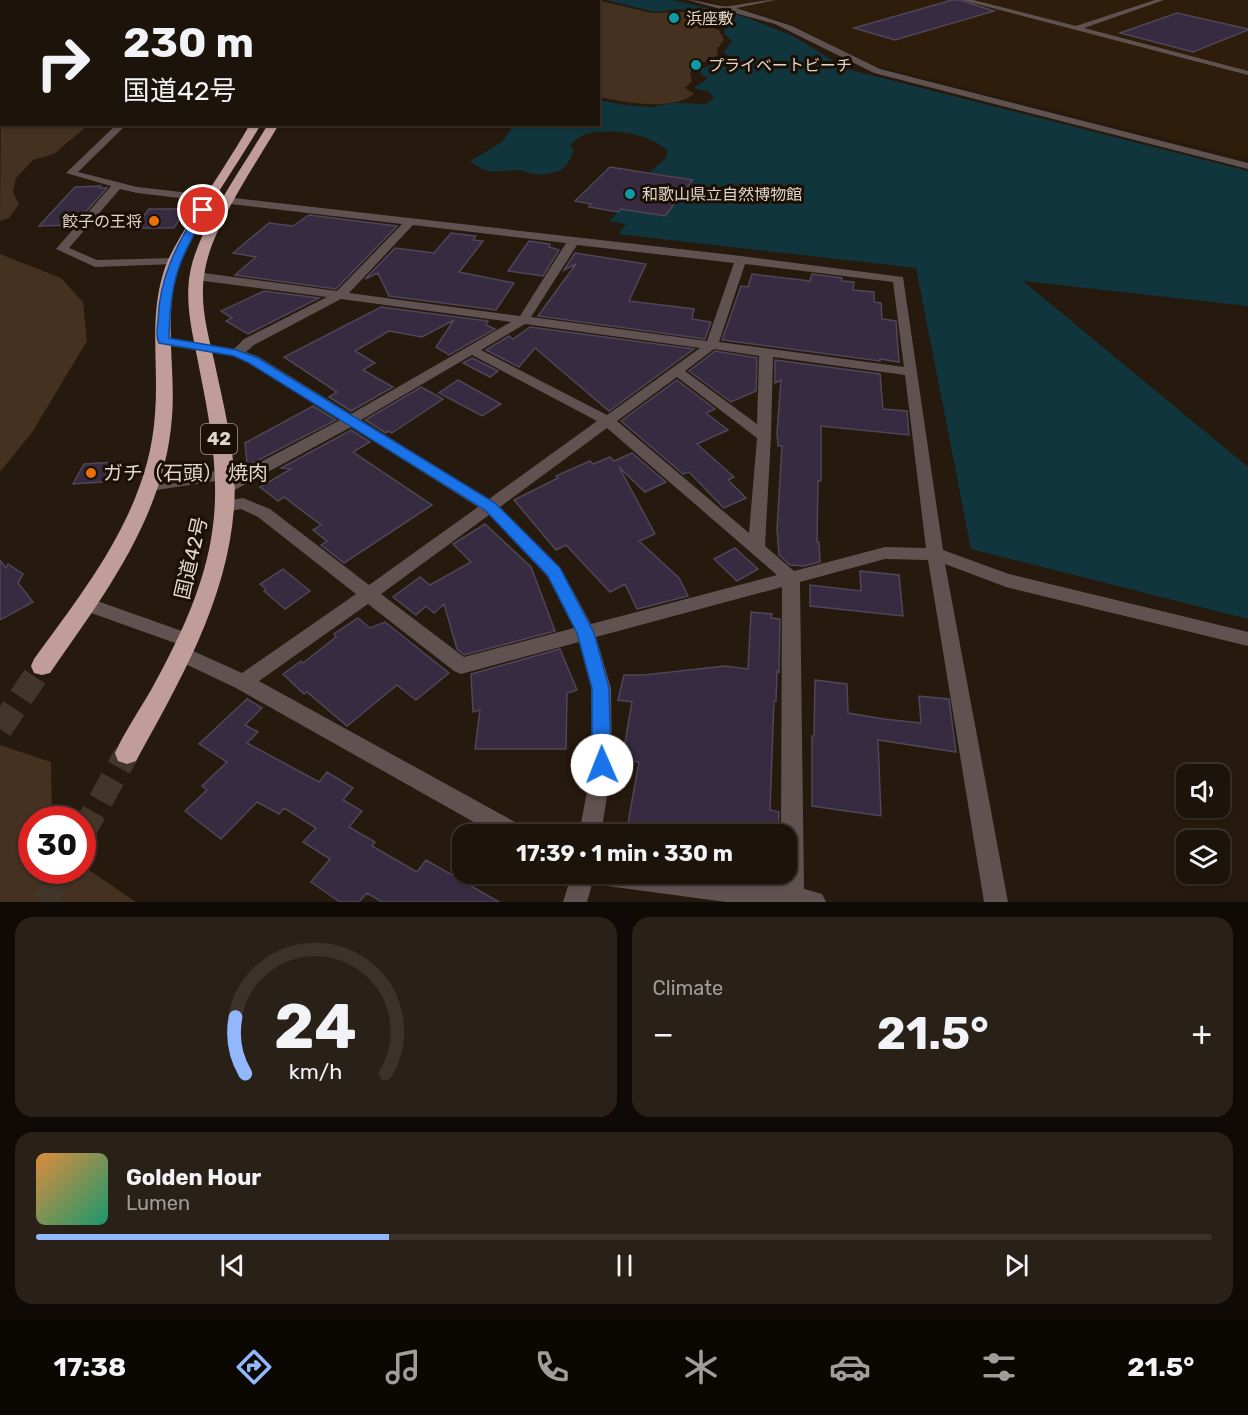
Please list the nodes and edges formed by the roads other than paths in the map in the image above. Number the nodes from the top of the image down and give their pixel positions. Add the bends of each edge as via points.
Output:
1 (691, 0) edge
2 (773, 0) edge
3 (965, 0) edge
4 (1161, 0) edge
5 (761, 3) junction
6 (724, 7) junction
7 (742, 11) junction
8 (1077, 29) junction
9 (1248, 73) edge
10 (121, 126) edge
11 (255, 126) edge
12 (273, 126) edge
13 (1248, 166) edge
14 (118, 185) junction
15 (219, 199) junction
16 (411, 221) junction
17 (574, 240) junction
18 (741, 259) junction
19 (175, 261) junction
20 (196, 276) junction
21 (340, 295) junction
22 (524, 320) junction
23 (163, 341) junction
24 (712, 345) junction
25 (203, 348) junction
26 (472, 350) junction
27 (237, 353) junction
28 (766, 353) junction
29 (677, 371) junction
30 (911, 372) junction
31 (350, 421) junction
32 (608, 421) junction
33 (764, 436) junction
34 (150, 486) junction
35 (225, 490) junction
36 (490, 507) junction
37 (756, 548) junction
38 (935, 554) junction
39 (791, 578) junction
40 (368, 595) junction
41 (86, 604) junction
42 (585, 633) junction
43 (1248, 639) edge
44 (186, 647) junction
45 (42, 666) tunnel mouth
46 (243, 682) junction
47 (127, 753) tunnel mouth
48 (498, 824) edge
49 (592, 824) edge
50 (580, 884) edge
51 (676, 884) edge
52 (803, 901) edge
53 (575, 902) edge
54 (996, 902) edge

1 - 6 street
2 - 5 street
3 - 8 street
4 - 8 street
5 - 6 street
5 - 7 street
6 - 7 street
7 - 13 street via 790,27 837,55 877,71
8 - 9 street
10 - 14 street via 71,173
11 - 15 highway, 国道42号 / 42
12 - 15 highway, 国道42号 / 42
14 - 15 street
14 - 19 street via 62,249 95,264
15 - 16 street
15 - 19 highway, 国道42号 / 42
15 - 20 highway, 国道42号 / 42
16 - 17 street
16 - 21 street
17 - 18 street
17 - 22 street
18 - 24 street
18 - 30 street via 899,279
19 - 23 highway, 国道42号 / 42 via 165,292
20 - 21 street
20 - 25 highway, 国道42号 / 42 via 195,312
21 - 22 street
21 - 27 street via 249,342
22 - 24 street
22 - 26 street
23 - 25 street
23 - 34 highway, 国道42号 / 42 via 164,416
24 - 28 street
24 - 29 street
25 - 27 street
25 - 35 highway, 国道42号 / 42
26 - 31 street
26 - 32 street
27 - 31 street
28 - 30 street
28 - 33 street
29 - 32 street
29 - 33 street
30 - 38 street
31 - 35 street
31 - 36 street
32 - 36 street
32 - 37 street
33 - 37 street
34 - 35 street
34 - 41 highway, 国道42号 / 42 via 128,535
35 - 40 street via 264,513
35 - 44 highway, 国道42号 / 42 via 221,543 213,578
36 - 40 street
36 - 42 street via 554,572
37 - 39 street
38 - 39 street via 885,553
38 - 43 street via 1006,580
38 - 54 street
39 - 42 street
39 - 52 street
40 - 42 street via 461,666
40 - 46 street
41 - 44 street
41 - 45 highway, 国道42号 / 42
42 - 49 street via 601,699 602,765
44 - 46 street
44 - 47 highway, 国道42号 / 42
46 - 48 street
50 - 53 street
51 - 52 street

